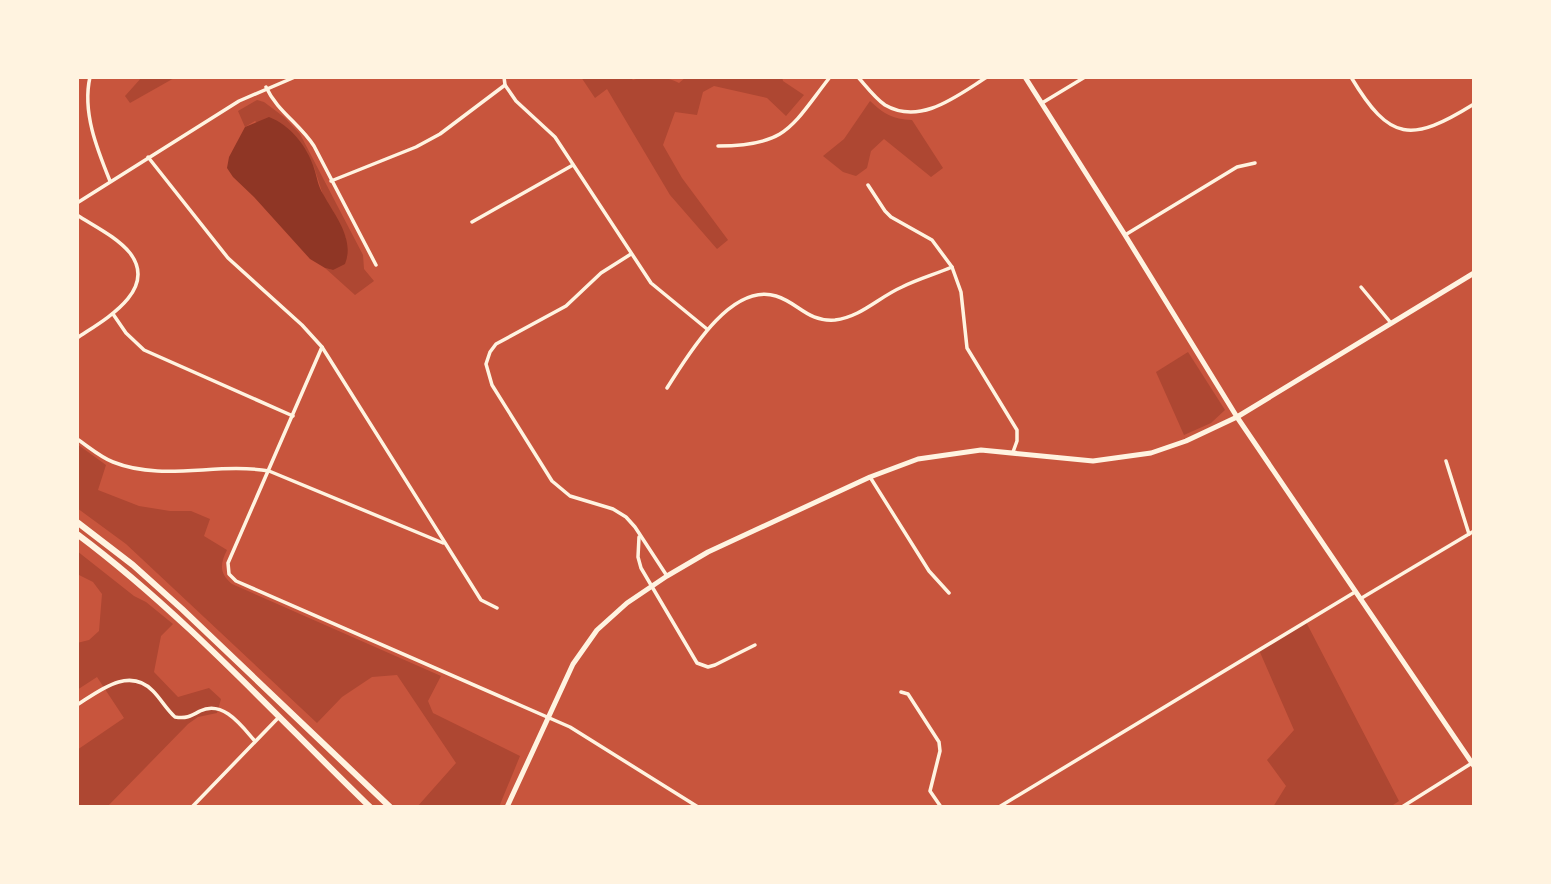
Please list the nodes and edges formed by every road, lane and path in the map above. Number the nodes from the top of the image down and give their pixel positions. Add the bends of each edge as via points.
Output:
1 (90, 77) edge
2 (295, 77) edge
3 (504, 77) edge
4 (830, 77) edge
5 (858, 77) edge
6 (987, 77) edge
7 (1025, 77) edge
8 (1085, 77) edge
9 (1351, 77) edge
10 (505, 85) junction
11 (266, 88) junction
12 (1041, 103) junction
13 (1474, 104) edge
14 (718, 146) dead end
15 (148, 157) junction
16 (1255, 163) dead end
17 (573, 164) junction
18 (110, 181) junction
19 (331, 181) junction
20 (868, 185) dead end
21 (77, 203) edge
22 (77, 215) edge
23 (472, 222) dead end
24 (1125, 235) junction
25 (631, 254) junction
26 (376, 265) dead end
27 (952, 267) junction
28 (1474, 273) edge
29 (1361, 286) dead end
30 (113, 314) junction
31 (1391, 323) junction
32 (706, 329) junction
33 (77, 338) edge
34 (322, 347) junction
35 (667, 388) dead end
36 (294, 416) junction
37 (1237, 417) junction
38 (77, 439) edge
39 (1013, 452) junction
40 (1446, 461) dead end
41 (269, 471) junction
42 (870, 477) junction
43 (77, 522) edge
44 (1474, 531) edge
45 (77, 534) edge
46 (639, 534) junction
47 (1469, 534) junction
48 (445, 544) junction
49 (667, 576) junction
50 (651, 587) junction
51 (1355, 592) junction
52 (949, 593) dead end
53 (1360, 599) junction
54 (497, 608) dead end
55 (755, 645) dead end
56 (901, 692) dead end
57 (77, 705) edge
58 (279, 717) junction
59 (548, 717) junction
60 (254, 740) junction
61 (1473, 763) edge
62 (192, 807) edge
63 (370, 807) edge
64 (390, 807) edge
65 (507, 807) edge
66 (698, 807) edge
67 (941, 807) edge
68 (999, 807) edge
69 (1402, 807) edge

1 - 18 street via 90,122
2 - 11 street
3 - 10 street
4 - 14 street via 778,136 749,146
5 - 6 street via 887,106 908,112 937,107
7 - 12 street
8 - 12 street
9 - 13 street via 1374,112 1408,130 1434,127
10 - 17 street via 555,137
10 - 19 street via 440,134
11 - 15 street
11 - 19 street via 273,102 306,133
12 - 24 street
15 - 18 street
15 - 34 street via 228,258
16 - 24 street via 1237,167
17 - 23 street
17 - 25 street
18 - 21 street
19 - 26 street
20 - 27 street via 885,211 932,240
22 - 30 street via 123,246 135,262 137,282 128,300
24 - 37 street
25 - 32 street via 651,283
25 - 46 street via 601,272 566,306 501,340 486,364 492,385 552,481 570,496 620,513
27 - 32 street via 898,288 849,317 813,317 785,300 766,295 747,299
27 - 39 street via 961,292 967,348 1017,430
28 - 31 street
29 - 31 street
30 - 33 street
30 - 36 street via 144,349
31 - 37 street
32 - 35 street
34 - 36 street
34 - 48 street
36 - 41 street
37 - 39 street via 1186,441 1120,459 1093,461
37 - 51 street
38 - 41 street via 110,461 145,470
39 - 42 street via 950,453
40 - 47 street
41 - 48 street
41 - 59 street via 228,563 229,574 236,581
42 - 49 street via 730,541
42 - 52 street via 929,571
43 - 64 main road via 182,609
44 - 47 street
45 - 58 main road via 165,608
46 - 49 street
46 - 50 street via 639,563
47 - 53 street
48 - 54 street via 481,600
49 - 50 street
50 - 55 street via 698,663 715,665
50 - 59 street via 597,630 573,664
51 - 53 street
51 - 68 street
53 - 61 street
56 - 67 street via 908,694 939,742 930,790
57 - 60 street via 111,684 130,680 148,687 175,717 187,718 216,708 237,721
58 - 60 street
58 - 63 main road
59 - 65 street
59 - 66 street via 589,737
60 - 62 street
61 - 69 street

